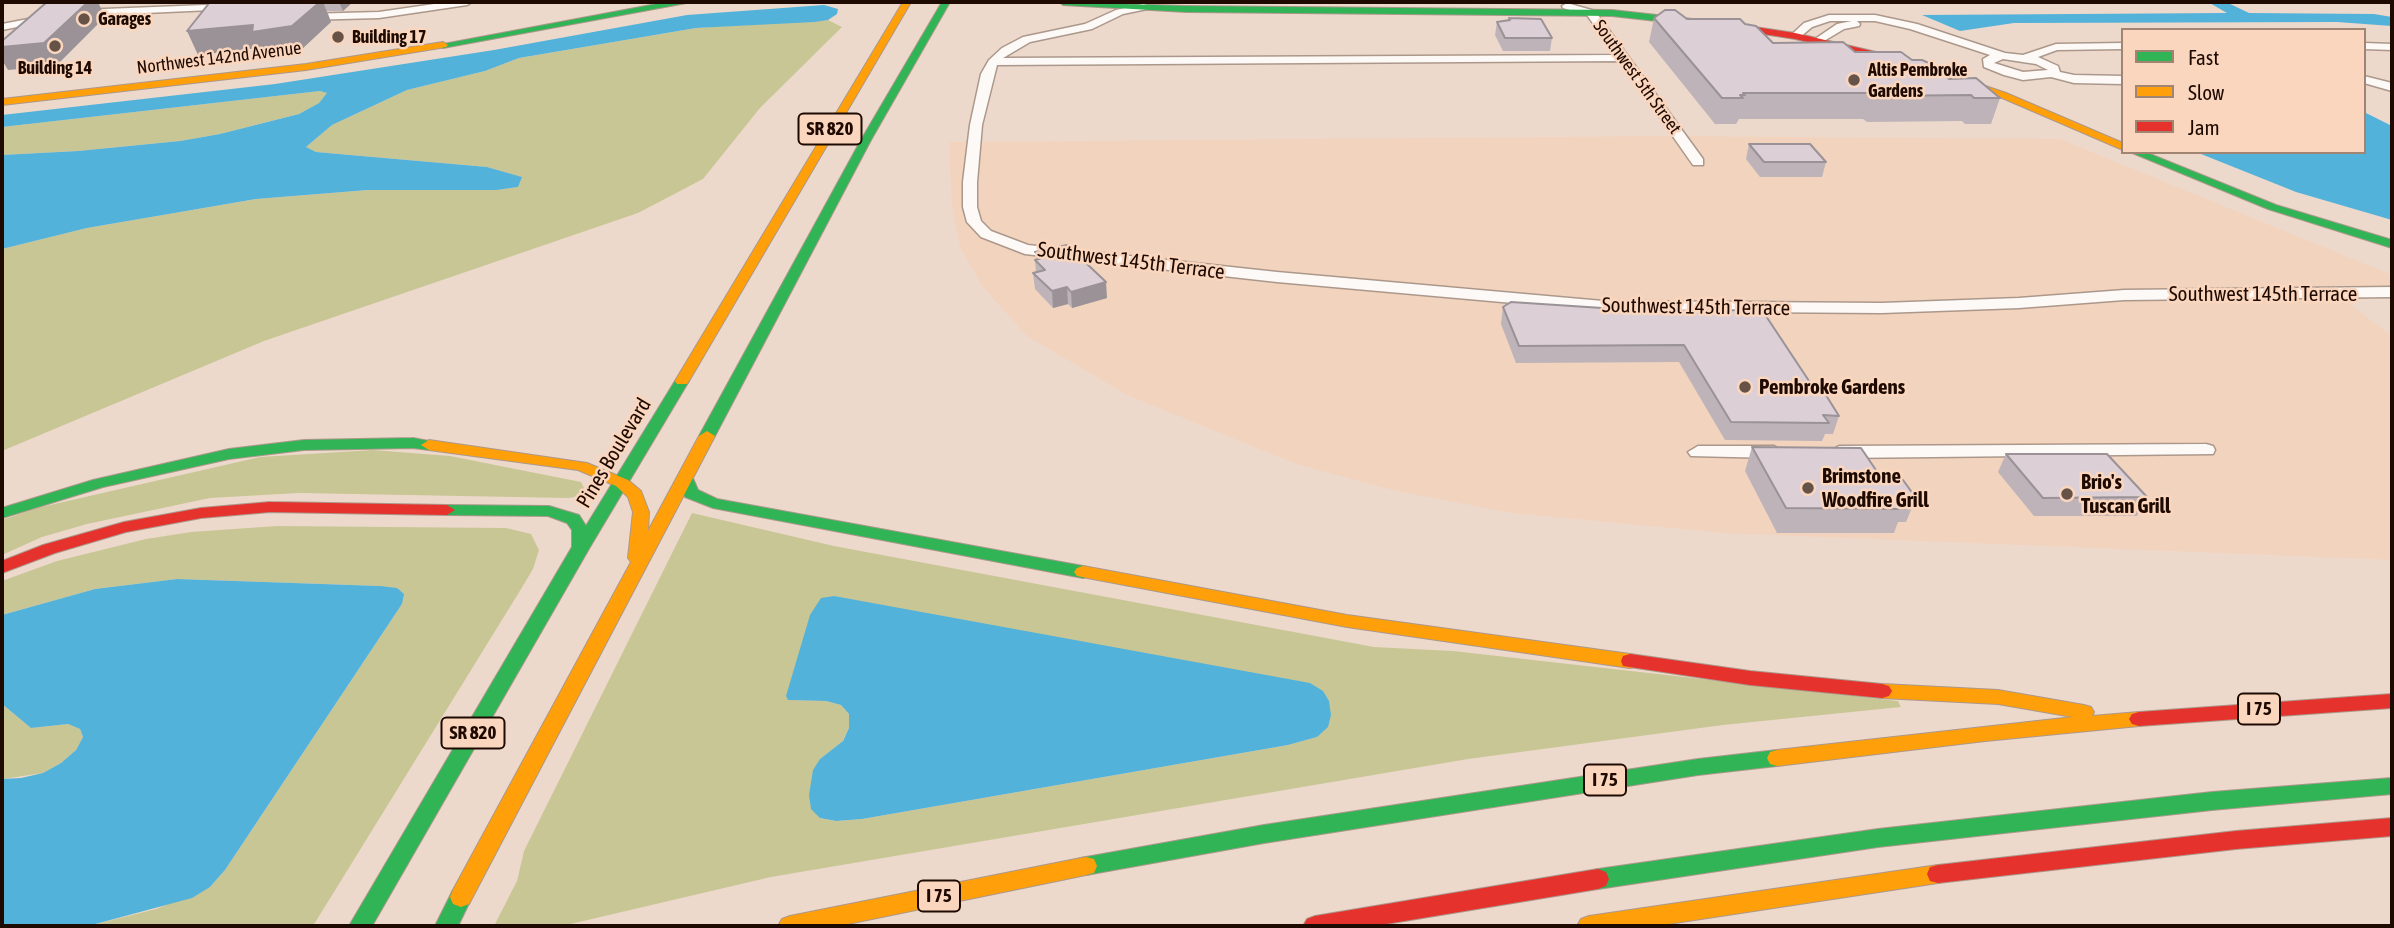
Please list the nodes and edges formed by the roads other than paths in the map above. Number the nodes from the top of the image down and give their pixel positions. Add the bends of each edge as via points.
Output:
1 (467, 2) edge
2 (640, 2) edge
3 (688, 2) edge
4 (907, 2) edge
5 (946, 2) edge
6 (1063, 2) edge
7 (1229, 2) edge
8 (1098, 4) junction
9 (1131, 5) edge
10 (1567, 5) junction
11 (243, 7) edge
12 (1591, 13) junction
13 (290, 14) edge
14 (2, 27) edge
15 (1066, 29) junction
16 (1798, 33) junction
17 (1821, 38) junction
18 (2121, 46) edge
19 (2366, 46) edge
20 (2392, 47) edge
21 (2003, 56) junction
22 (1624, 58) junction
23 (2026, 58) junction
24 (1986, 61) junction
25 (993, 62) junction
26 (2051, 74) junction
27 (2121, 80) edge
28 (2366, 80) edge
29 (2392, 87) edge
30 (2, 93) edge
31 (2, 102) edge
32 (2121, 134) edge
33 (2121, 146) edge
34 (2140, 154) edge
35 (2167, 154) edge
36 (1698, 162) dead end
37 (2392, 233) edge
38 (2392, 244) edge
39 (2392, 292) edge
40 (2206, 450) dead end
41 (1698, 452) dead end
42 (1797, 452) edge
43 (1822, 452) edge
44 (685, 477) junction
45 (622, 483) junction
46 (2, 513) edge
47 (581, 547) junction
48 (2, 567) edge
49 (635, 572) junction
50 (2392, 701) edge
51 (2125, 720) junction
52 (2392, 786) edge
53 (2392, 827) edge
54 (362, 923) edge
55 (446, 926) edge
56 (790, 926) edge
57 (1315, 926) edge
58 (1589, 926) edge

1 - 13 street via 379,15
2 - 30 main road, Northwest 142nd Avenue via 307,59
3 - 31 main road, Northwest 142nd Avenue via 306,67
4 - 45 main road, Pines Boulevard / SR 820
5 - 44 main road, SR 820 via 866,140
6 - 8 main road
7 - 10 main road
8 - 9 main road
8 - 15 street via 1099,16
9 - 12 main road
9 - 15 street via 1094,25
10 - 12 street, Southwest 5th Street
10 - 16 main road via 1654,10
11 - 14 street via 92,12
12 - 16 main road
12 - 22 street, Southwest 5th Street
15 - 25 street via 1015,44
16 - 17 main road
16 - 21 street via 1829,18 1875,18
17 - 24 street via 1851,24 1886,27
17 - 32 main road via 1966,72
17 - 33 main road via 1951,76
18 - 23 street via 2056,47
19 - 20 street
21 - 23 street
21 - 24 street
22 - 25 street
22 - 36 street, Southwest 5th Street
23 - 26 street via 2048,64 2055,71
24 - 26 street via 2008,73
25 - 39 street, Southwest 145th Terrace via 976,125 970,207 974,222 986,234 1025,249 1513,300 1670,308 1953,306 2124,295
26 - 27 street
28 - 29 street
34 - 38 main road via 2272,208
35 - 37 main road via 2288,202
40 - 43 street
41 - 42 street
44 - 49 main road, SR 820
44 - 51 main road via 691,493 713,502 1347,621 1750,678 1998,698
45 - 46 main road via 582,466 444,446 317,444 229,454 145,471
45 - 47 main road, Pines Boulevard / SR 820
45 - 49 main road via 635,495 641,512
47 - 48 main road via 580,530 573,519 549,511 270,507 124,527
47 - 54 main road, Pines Boulevard / SR 820
49 - 55 main road, SR 820
50 - 51 main road, I 75
51 - 56 main road, I 75 via 1849,748 1514,794 1128,859
52 - 57 main road via 2199,802 1878,838 1656,869
53 - 58 main road via 1901,878

